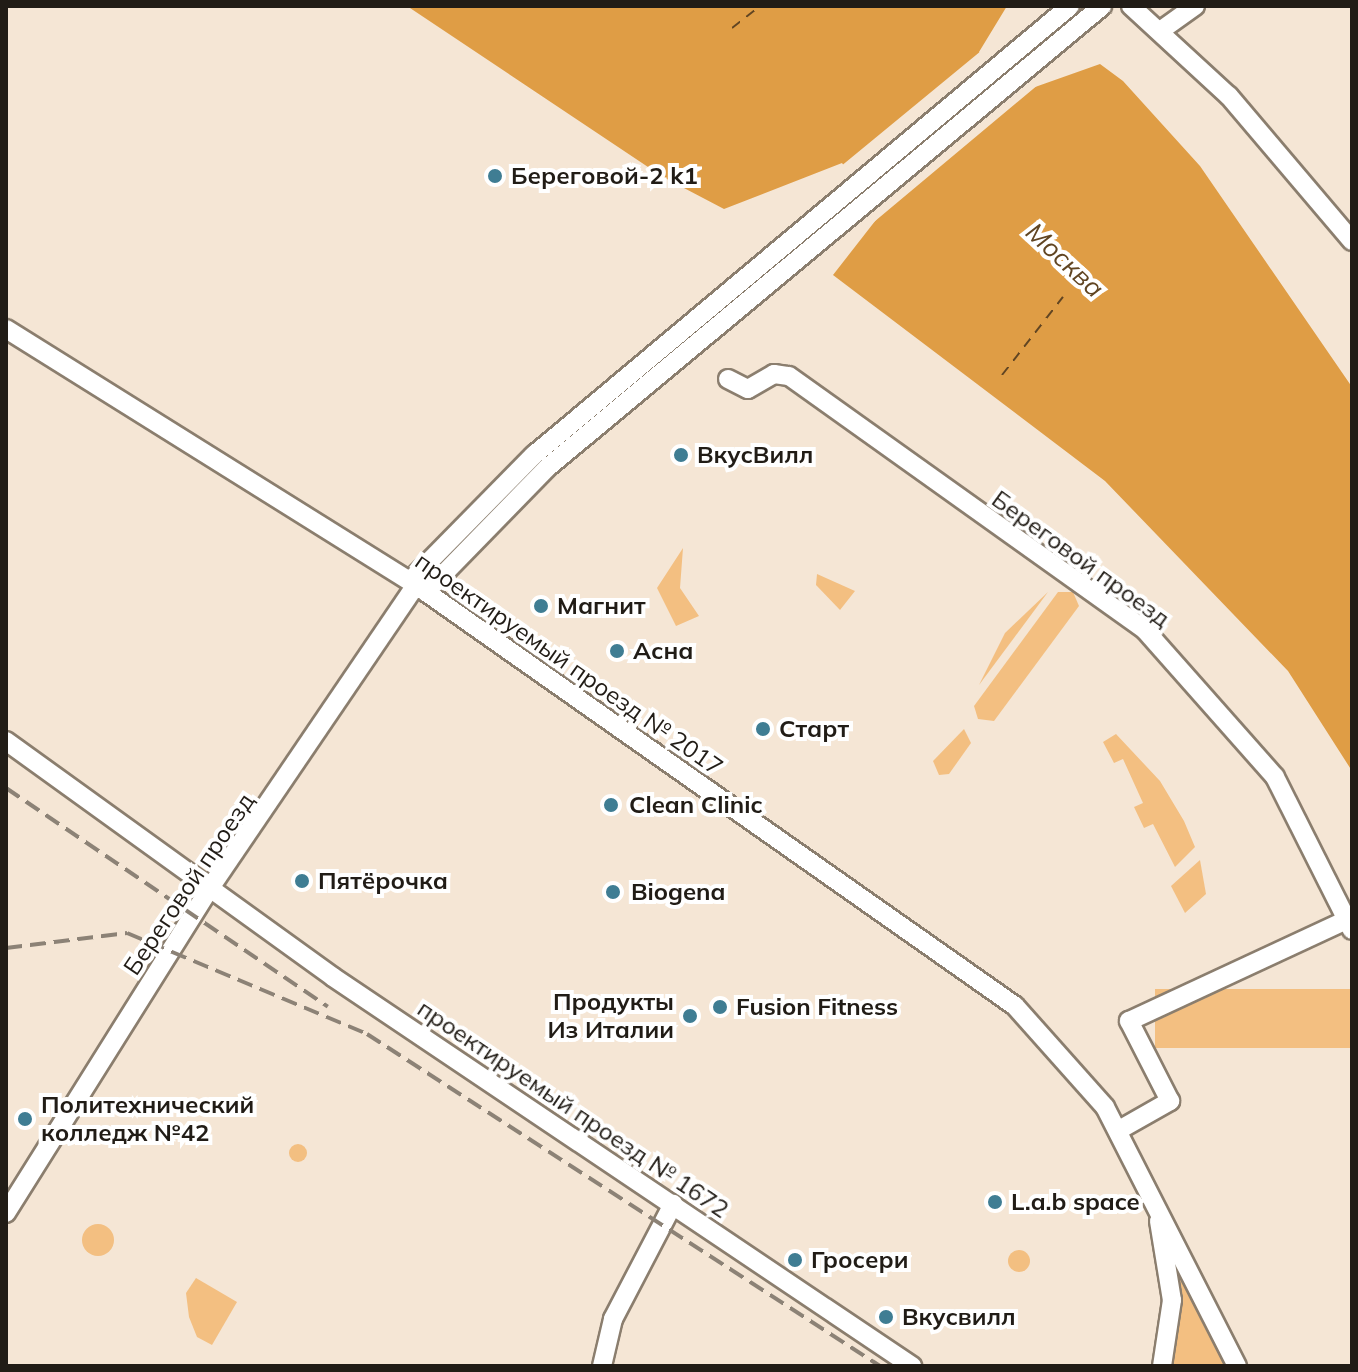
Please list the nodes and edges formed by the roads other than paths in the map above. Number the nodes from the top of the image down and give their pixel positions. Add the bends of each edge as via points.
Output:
1 (1070, 6) edge
2 (1102, 6) edge
3 (1131, 6) edge
4 (1195, 6) edge
5 (1160, 31) junction
6 (1351, 236) edge
7 (6, 329) edge
8 (728, 379) dead end
9 (417, 586) junction
10 (6, 741) edge
11 (212, 885) junction
12 (1350, 925) edge
13 (1119, 1130) junction
14 (1153, 1195) junction
15 (673, 1204) junction
16 (6, 1213) edge
17 (602, 1366) edge
18 (912, 1366) edge
19 (1162, 1366) edge
20 (1237, 1366) edge

1 - 9 street via 534,455
2 - 9 street via 548,467
3 - 5 street
4 - 5 street
5 - 6 street via 1229,96
7 - 9 street, проектируемый проезд № 2017
8 - 12 street, Береговой проезд via 748,389 774,374 789,376 1145,630 1275,777
9 - 11 street, Береговой проезд
9 - 13 street, проектируемый проезд № 2017 via 1015,1006 1083,1075
10 - 11 street, проектируемый проезд № 1672
11 - 15 street, проектируемый проезд № 1672 via 269,933
11 - 16 street, Береговой проезд
12 - 13 street via 1129,1021 1170,1101
13 - 14 street, проектируемый проезд № 2017
14 - 19 street, проектируемый проезд № 2017 via 1172,1300
14 - 20 street, проектируемый проезд № 2017
15 - 17 street via 613,1319
15 - 18 street, проектируемый проезд № 1672

